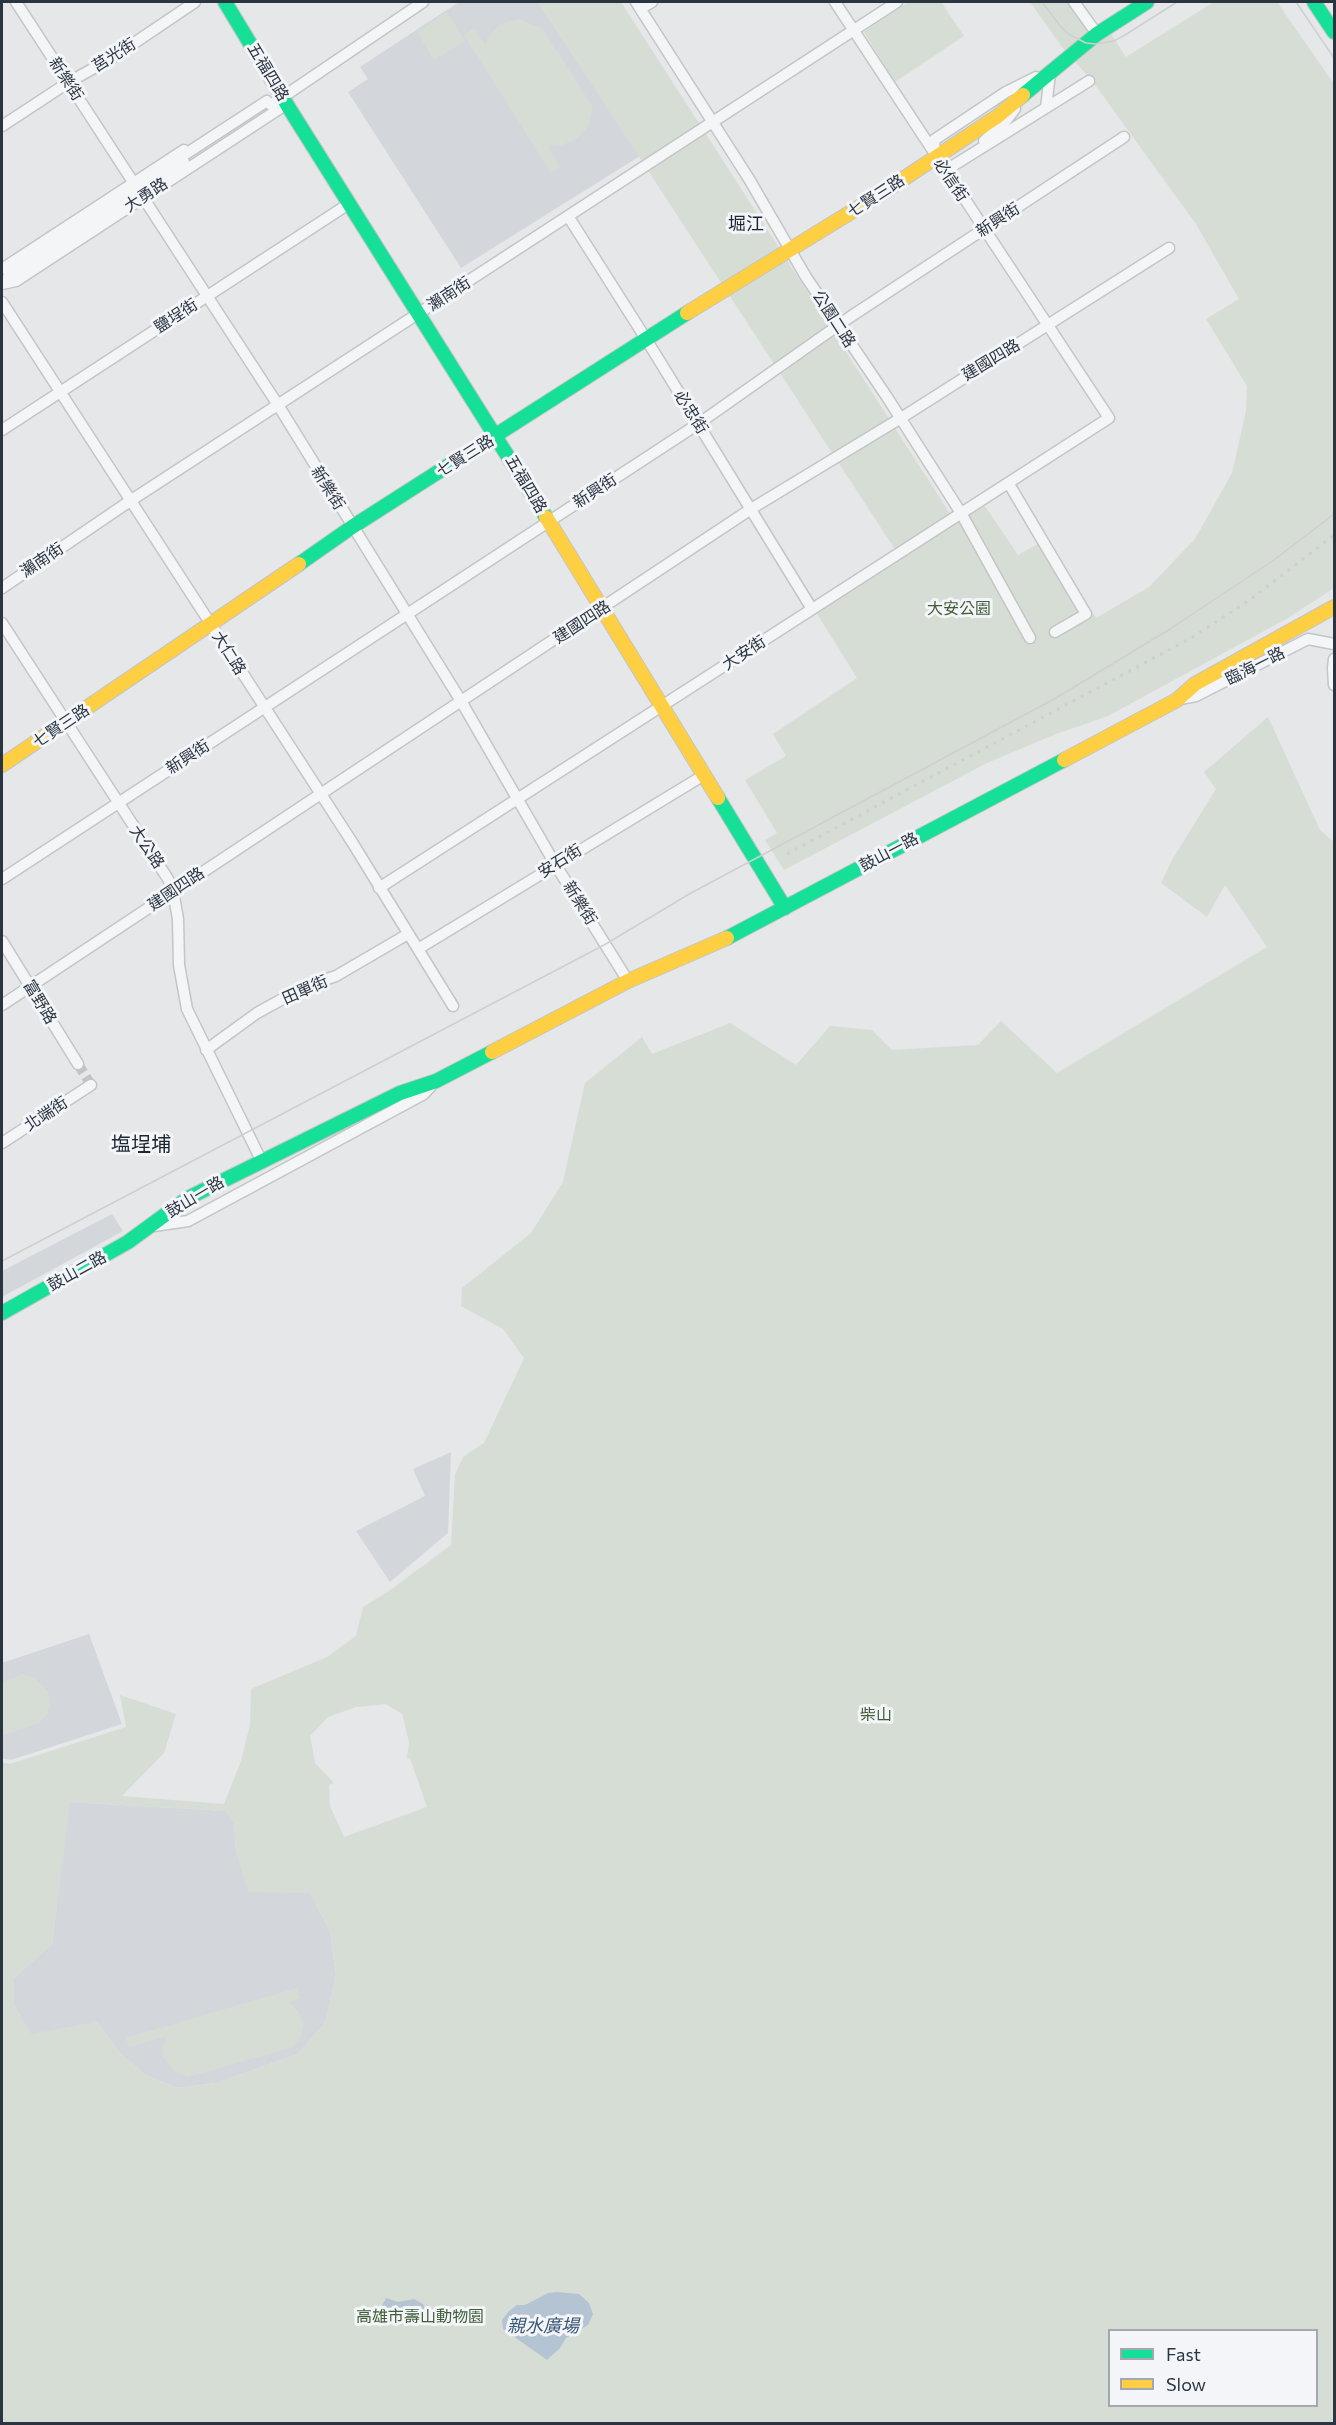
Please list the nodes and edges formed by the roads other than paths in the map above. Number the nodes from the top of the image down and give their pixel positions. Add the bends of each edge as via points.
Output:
1 (16, 2) edge
2 (195, 2) edge
3 (225, 2) edge
4 (423, 2) edge
5 (652, 2) edge
6 (835, 2) edge
7 (897, 2) edge
8 (1074, 2) edge
9 (1147, 2) edge
10 (1314, 2) edge
11 (639, 5) edge
12 (854, 30) junction
13 (1335, 32) edge
14 (1097, 34) junction
15 (1059, 66) junction
16 (1089, 81) dead end
17 (69, 82) junction
18 (1029, 91) junction
19 (283, 97) junction
20 (1046, 108) junction
21 (713, 122) junction
22 (2, 126) edge
23 (1124, 137) dead end
24 (935, 157) junction
25 (962, 161) junction
26 (138, 191) junction
27 (350, 203) junction
28 (568, 216) junction
29 (984, 229) junction
30 (1169, 248) dead end
31 (790, 251) junction
32 (4, 277) edge
33 (207, 296) junction
34 (2, 302) edge
35 (420, 312) junction
36 (838, 326) junction
37 (1047, 326) junction
38 (646, 339) junction
39 (59, 391) junction
40 (278, 405) junction
41 (901, 418) junction
42 (1108, 418) joint
43 (698, 424) junction
44 (2, 430) edge
45 (496, 436) junction
46 (1009, 484) junction
47 (130, 501) junction
48 (751, 509) junction
49 (961, 513) junction
50 (549, 522) junction
51 (352, 527) junction
52 (2, 588) edge
53 (1335, 607) edge
54 (601, 609) junction
55 (812, 609) junction
56 (407, 614) junction
57 (2, 623) edge
58 (211, 625) junction
59 (1055, 632) dead end
60 (1030, 638) dead end
61 (1335, 644) edge
62 (1335, 659) edge
63 (1335, 685) edge
64 (1177, 700) junction
65 (461, 701) junction
66 (662, 706) junction
67 (264, 708) junction
68 (66, 723) junction
69 (2, 765) edge
70 (704, 775) junction
71 (319, 793) junction
72 (517, 799) junction
73 (118, 803) junction
74 (555, 864) junction
75 (2, 879) edge
76 (379, 888) junction
77 (173, 891) junction
78 (784, 908) junction
79 (408, 934) junction
80 (2, 941) edge
81 (418, 949) junction
82 (628, 981) junction
83 (31, 987) junction
84 (2, 1005) edge
85 (453, 1006) dead end
86 (206, 1050) junction
87 (78, 1064) tunnel mouth
88 (436, 1081) junction
89 (91, 1085) dead end
90 (2, 1143) edge
91 (261, 1160) junction
92 (151, 1226) junction
93 (2, 1313) edge

1 - 17 street, 新樂街
2 - 17 street, 莒光街
3 - 19 street, 五福四路
4 - 19 street, 大勇路
5 - 11 street
6 - 12 street, 必信街
7 - 12 street, 瀨南街
8 - 14 street
9 - 14 street, 七賢三路
10 - 13 street
11 - 21 street, 公園二路
12 - 21 street, 瀨南街
12 - 24 street, 必信街
14 - 15 street, 七賢三路
15 - 18 street, 七賢三路
15 - 20 street
15 - 24 street via 1006,92 933,140
16 - 20 street
17 - 22 street, 莒光街
17 - 26 street, 新樂街
18 - 24 street, 七賢三路
18 - 25 street, 七賢三路 via 1005,122
19 - 26 street, 大勇路 via 279,109
19 - 26 street, 大勇路 via 268,96
19 - 27 street, 五福四路
20 - 25 street
21 - 28 street, 瀨南街
21 - 31 street, 公園二路
23 - 29 street, 新興街
24 - 25 street via 951,167
24 - 29 street, 必信街
24 - 31 street, 七賢三路
26 - 32 street, 大勇路
26 - 32 street, 大勇路 via 16,281
26 - 33 street, 新樂街
27 - 33 street, 鹽埕街
27 - 35 street, 五福四路
28 - 35 street, 瀨南街
28 - 38 street, 必忠街
29 - 36 street, 新興街
29 - 37 street, 必信街
30 - 37 street, 建國四路
31 - 36 street, 公園二路
31 - 38 street, 七賢三路
33 - 39 street, 鹽埕街
33 - 40 street, 新樂街
34 - 39 street, 大仁路
35 - 40 street, 瀨南街
35 - 45 street, 五福四路
36 - 41 street, 公園二路
36 - 43 street, 新興街
37 - 41 street, 建國四路
37 - 42 street, 必信街
38 - 43 street, 必忠街
38 - 45 street, 七賢三路
39 - 44 street, 鹽埕街
39 - 47 street, 大仁路
40 - 47 street, 瀨南街
40 - 51 street, 新樂街
41 - 48 street, 建國四路
41 - 49 street, 公園二路
42 - 46 street, 大安街
43 - 48 street, 必忠街
43 - 50 street, 新興街
45 - 50 street, 五福四路
45 - 51 street, 七賢三路
46 - 49 street, 大安街
46 - 59 street via 1086,614
47 - 52 street, 瀨南街
47 - 58 street, 大仁路
48 - 54 street, 建國四路
48 - 55 street, 必忠街
49 - 55 street, 大安街
49 - 60 street, 公園二路
50 - 54 street, 五福四路
50 - 56 street, 新興街
51 - 56 street, 新樂街
51 - 58 street, 七賢三路
53 - 64 street, 鼓山一路 via 1195,684
54 - 65 street, 建國四路
54 - 66 street, 五福四路
55 - 66 street, 大安街
56 - 65 street, 新樂街
56 - 67 street, 新興街
57 - 68 street, 大公路
58 - 67 street, 大仁路
58 - 68 street, 七賢三路
61 - 64 street, 臨海一路 via 1308,639 1196,696
62 - 63 street
64 - 78 street, 鼓山一路
65 - 71 street, 建國四路
65 - 72 street, 新樂街
66 - 70 street, 五福四路
66 - 72 street, 大安街
67 - 71 street, 大仁路
67 - 73 street, 新興街
68 - 69 street, 七賢三路
68 - 73 street, 大公路
70 - 74 street, 安石街
70 - 78 street, 五福四路
71 - 76 street, 大仁路
71 - 77 street, 建國四路
72 - 74 street, 新樂街
72 - 76 street, 大安街
73 - 75 street, 新興街
73 - 77 street, 大公路
74 - 81 street, 安石街
74 - 82 street, 新樂街
76 - 79 street, 大仁路
77 - 83 street, 建國四路
77 - 86 street, 大公路 via 181,984 187,1009
78 - 82 street, 鼓山一路 via 708,948
79 - 81 street, 大仁路
79 - 86 street, 田單街 via 336,976 306,986 257,1013
80 - 83 street, 富野路
81 - 85 street, 大仁路
82 - 88 street, 鼓山一路
83 - 84 street, 建國四路
83 - 87 street, 富野路
86 - 91 street, 大公路
88 - 91 street, 鼓山一路 via 400,1093
88 - 92 street, 鼓山一路 via 424,1094 188,1221
89 - 90 street, 北端街
91 - 92 street, 鼓山一路 via 179,1203
92 - 93 street, 鼓山二路

